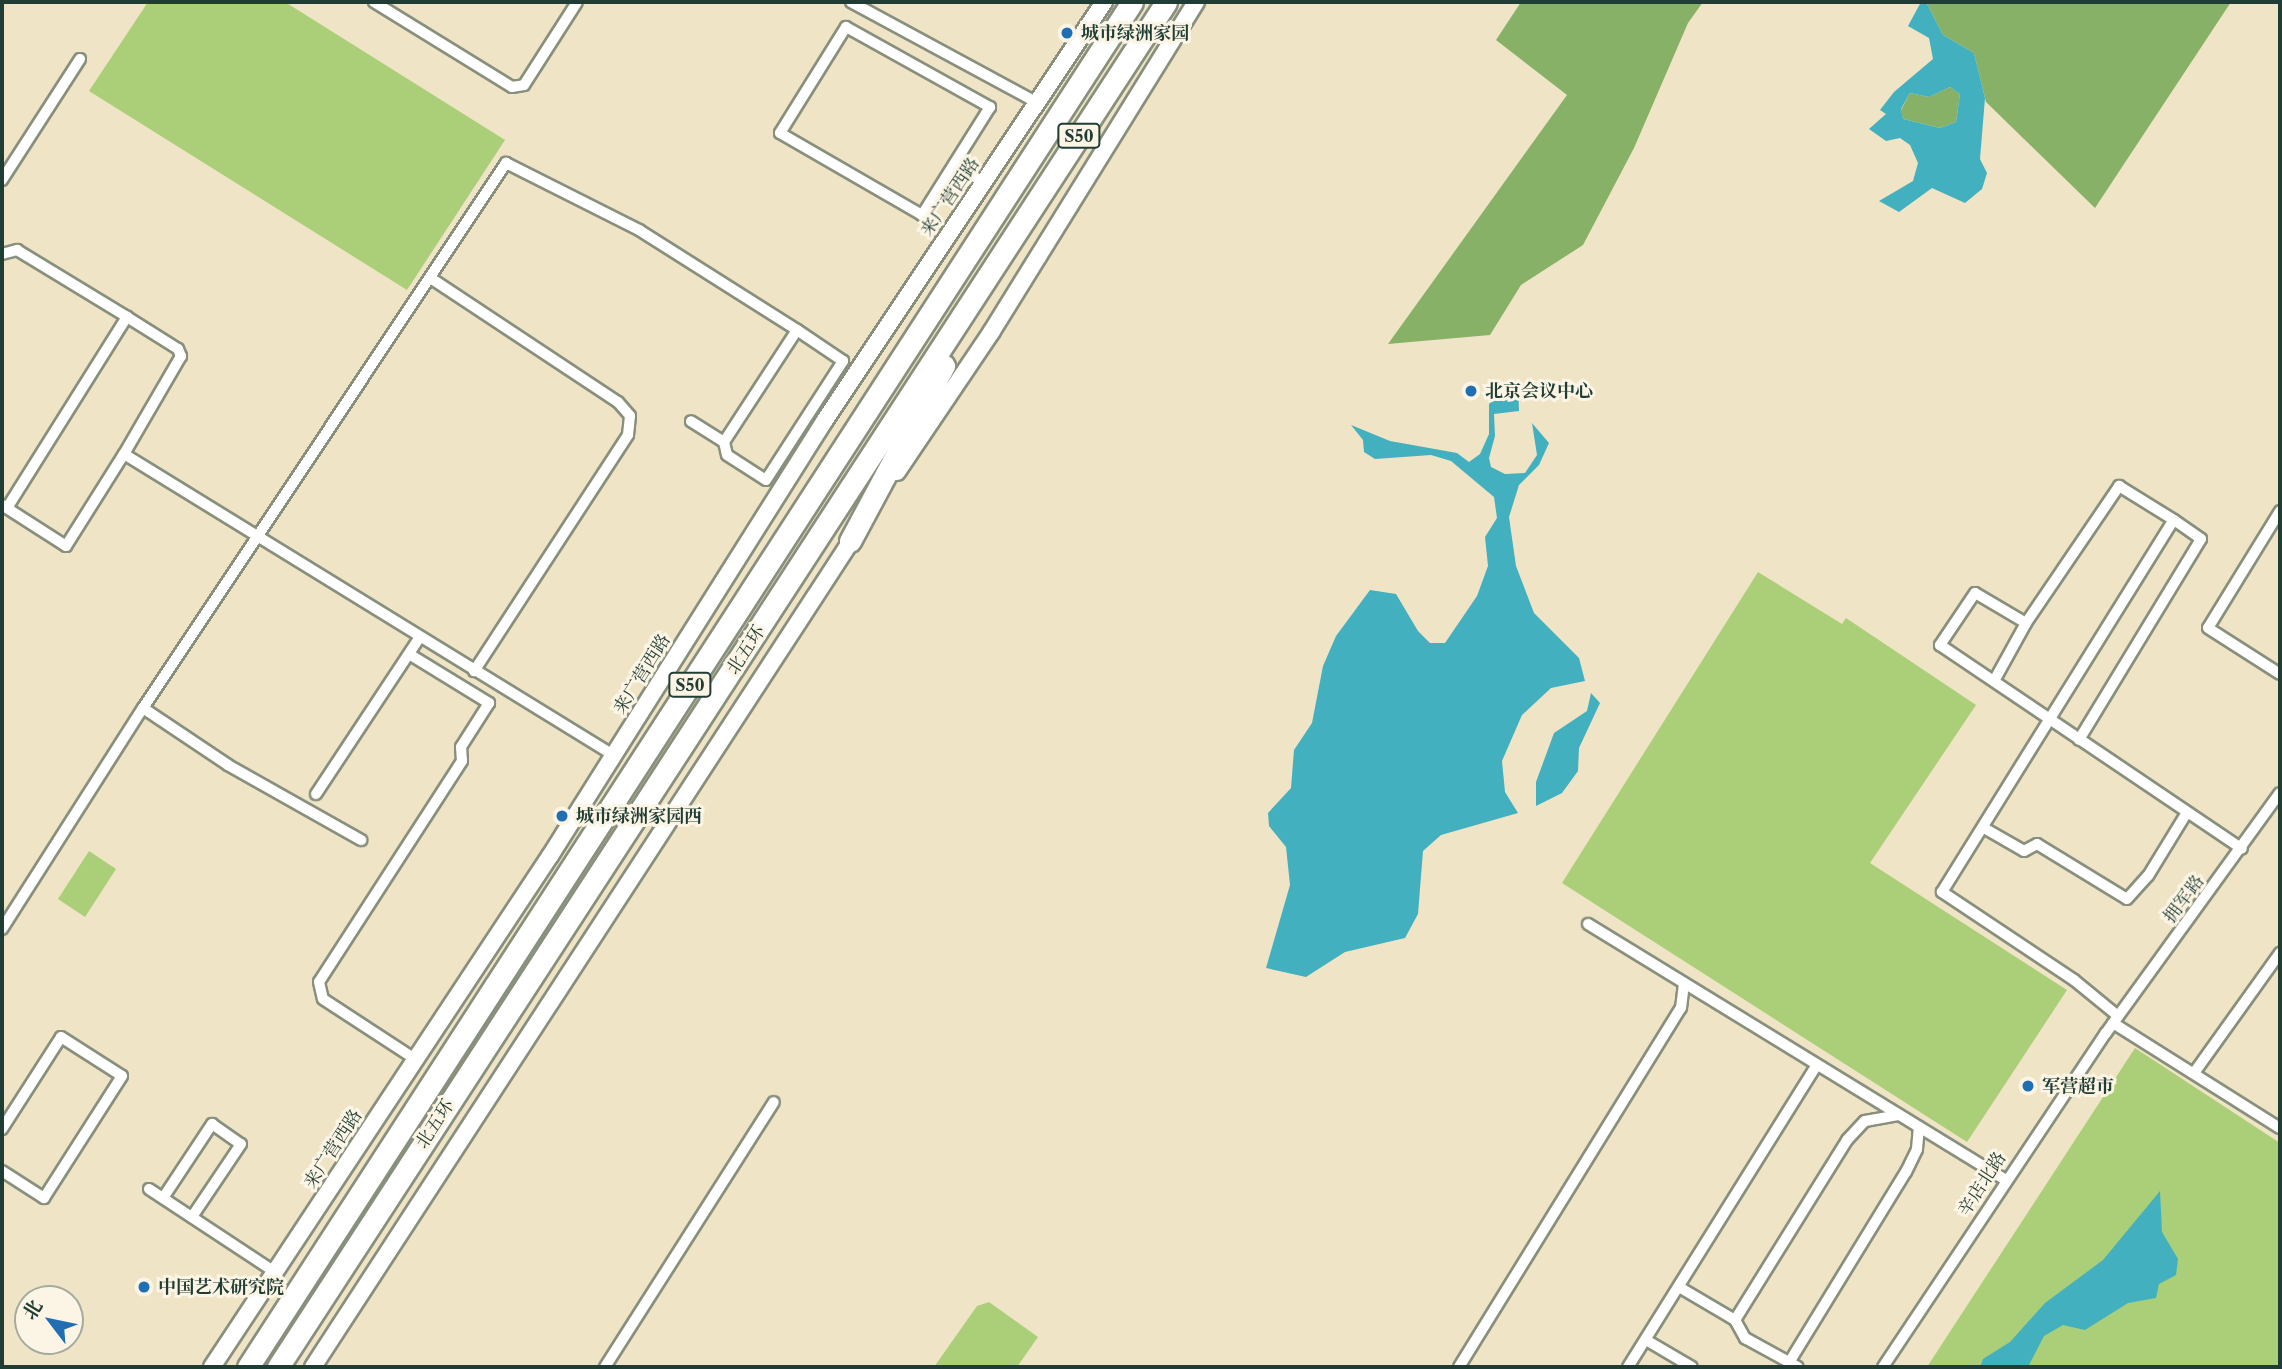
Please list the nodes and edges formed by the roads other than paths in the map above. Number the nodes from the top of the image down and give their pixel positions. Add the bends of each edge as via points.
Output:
1 (374, 2) edge
2 (577, 2) edge
3 (851, 2) edge
4 (1104, 2) edge
5 (1132, 2) edge
6 (1166, 2) edge
7 (1196, 2) edge
8 (80, 59) dead end
9 (1036, 102) junction
10 (954, 165) junction
11 (2, 180) edge
12 (983, 182) junction
13 (2, 254) edge
14 (992, 271) junction
15 (432, 279) junction
16 (127, 317) junction
17 (797, 330) junction
18 (691, 421) dead end
19 (800, 429) junction
20 (814, 438) junction
21 (724, 442) junction
22 (124, 454) junction
23 (4, 507) edge
24 (2280, 511) edge
25 (2174, 520) junction
26 (256, 537) junction
27 (850, 541) junction
28 (2026, 623) junction
29 (420, 637) junction
30 (409, 654) junction
31 (474, 671) junction
32 (2280, 674) edge
33 (1994, 681) junction
34 (500, 686) junction
35 (489, 703) junction
36 (143, 708) junction
37 (2048, 721) junction
38 (2079, 740) junction
39 (613, 755) junction
40 (2280, 793) edge
41 (316, 794) dead end
42 (2186, 814) junction
43 (1984, 828) junction
44 (361, 840) dead end
45 (2242, 849) junction
46 (1588, 924) dead end
47 (2, 929) edge
48 (2280, 953) edge
49 (1684, 983) junction
50 (2115, 1019) junction
51 (415, 1059) junction
52 (1817, 1065) junction
53 (2194, 1073) junction
54 (774, 1102) dead end
55 (1899, 1115) junction
56 (1919, 1127) junction
57 (2280, 1128) edge
58 (2, 1129) edge
59 (2, 1171) edge
60 (2005, 1180) junction
61 (149, 1189) dead end
62 (163, 1198) junction
63 (192, 1217) junction
64 (275, 1272) junction
65 (1679, 1287) junction
66 (1735, 1320) junction
67 (1646, 1340) junction
68 (1794, 1364) edge
69 (212, 1367) edge
70 (248, 1367) edge
71 (278, 1367) edge
72 (313, 1367) edge
73 (605, 1367) edge
74 (1459, 1367) edge
75 (1628, 1367) edge
76 (1692, 1367) edge
77 (1883, 1367) edge

1 - 2 street via 512,88 524,85
3 - 9 street
4 - 9 street, 来广营西路
5 - 70 highway, 北五环 / S50
6 - 14 highway, 北五环 / S50
7 - 27 street via 992,331
8 - 11 street
9 - 12 street, 来广营西路
10 - 10 street via 990,107 846,27 780,133 922,215
10 - 12 street
12 - 20 street, 来广营西路
13 - 16 street via 17,250
14 - 27 highway
14 - 71 highway, 北五环 / S50
15 - 17 street via 506,163 639,230
15 - 26 street
15 - 31 street via 618,402 630,416 628,435
16 - 22 street via 178,349 181,356
16 - 23 street
17 - 19 street via 843,361
17 - 21 street
18 - 21 street
19 - 20 street
19 - 21 street via 766,480 727,455
20 - 39 street, 来广营西路
22 - 23 street via 66,546
22 - 26 street
24 - 32 street via 2208,628
25 - 28 street via 2119,486
25 - 37 street
25 - 38 street via 2202,539
26 - 29 street
26 - 36 street
27 - 72 street
28 - 33 street
28 - 33 street via 1975,593 1943,635 1940,645
29 - 30 street
29 - 31 street
30 - 35 street
30 - 41 street
31 - 34 street
33 - 37 street
34 - 35 street
34 - 39 street
35 - 51 street via 461,747 462,761 319,982 323,999
36 - 44 street via 228,765
36 - 47 street
37 - 38 street
37 - 43 street
38 - 42 street
39 - 51 street, 来广营西路
40 - 45 street, 拥军路
42 - 43 street via 2148,876 2127,899 2037,844 2024,851
42 - 45 street
43 - 50 street via 1942,892 2074,980
45 - 50 street, 拥军路
46 - 49 street
48 - 53 street
49 - 52 street
49 - 74 street via 1681,1008
50 - 53 street
50 - 60 street, 辛店北路
51 - 64 street, 来广营西路
52 - 55 street
52 - 65 street
53 - 57 street
54 - 73 street
55 - 56 street
55 - 66 street via 1865,1121 1847,1140
56 - 60 street
56 - 68 street via 1917,1149 1906,1172
58 - 59 street via 61,1037 122,1076 44,1198
60 - 77 street, 辛店北路
61 - 62 street
62 - 63 street
62 - 63 street via 212,1124 241,1144
63 - 64 street
64 - 69 street, 来广营西路
65 - 66 street
65 - 67 street
66 - 68 street via 1745,1338
67 - 75 street
67 - 76 street

